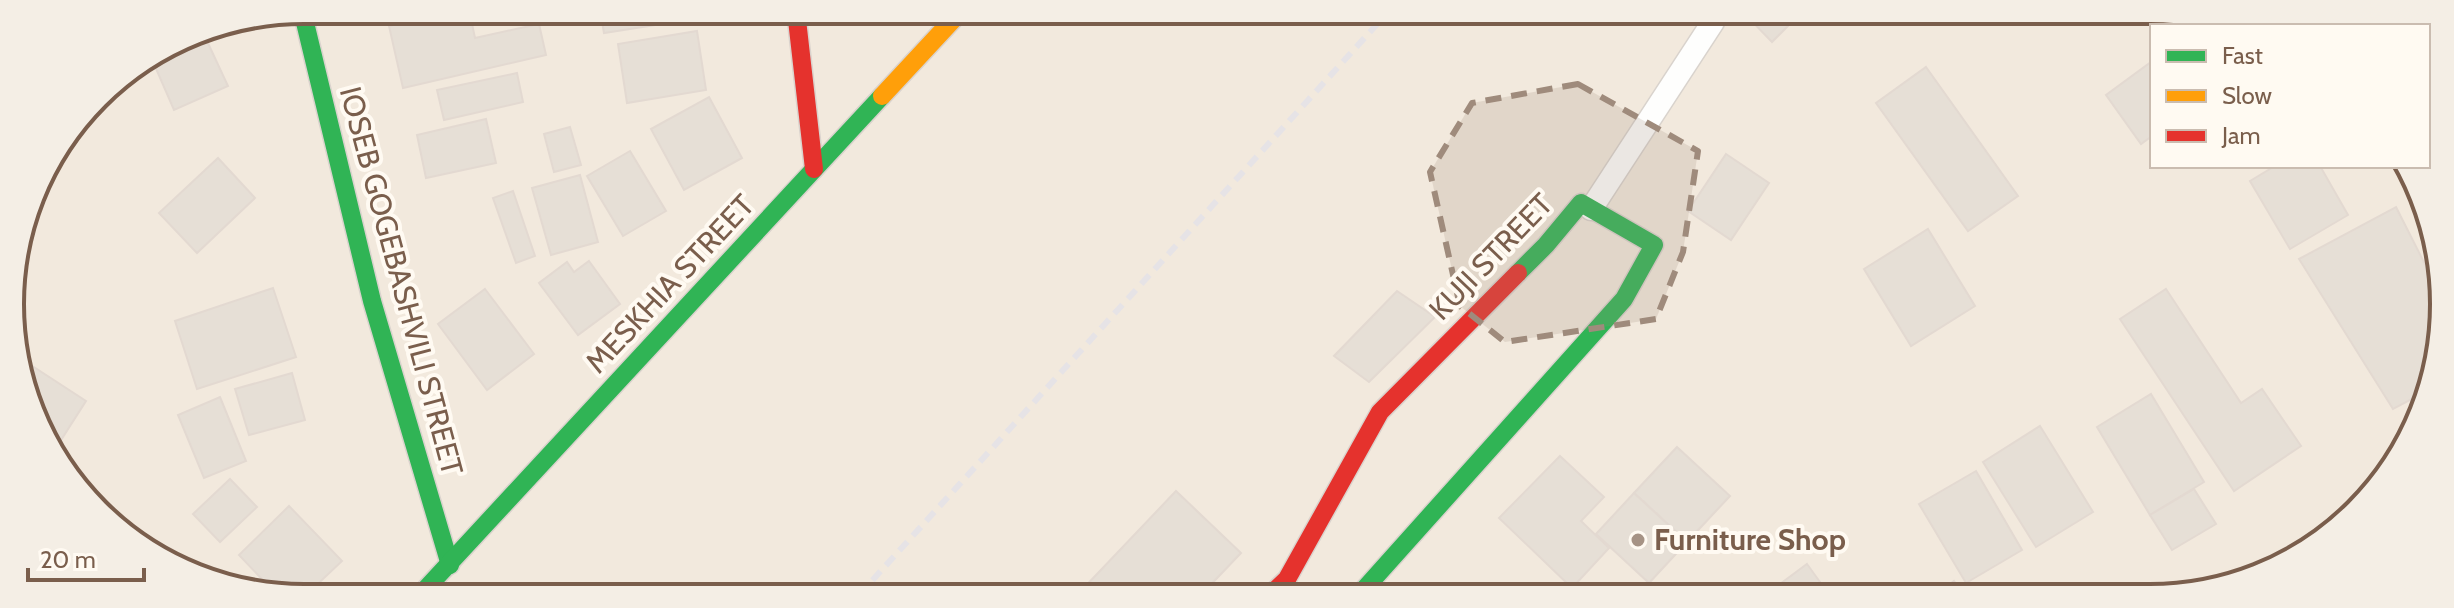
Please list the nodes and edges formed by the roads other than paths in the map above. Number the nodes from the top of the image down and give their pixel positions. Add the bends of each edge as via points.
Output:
1 (305, 24) edge
2 (797, 24) edge
3 (949, 24) edge
4 (1712, 24) edge
5 (814, 169) junction
6 (1591, 209) junction
7 (450, 565) junction
8 (431, 584) edge
9 (1282, 584) edge
10 (1369, 584) edge

1 - 7 street, IOSEB GOGEBASHVILI STREET via 372,301
2 - 5 street
3 - 5 street, MESKHIA STREET
4 - 6 lane
5 - 7 street, MESKHIA STREET
6 - 9 street, KUJI STREET via 1581,203 1380,412
6 - 10 street, KUJI STREET via 1654,245 1624,299
7 - 8 street, MESKHIA STREET

